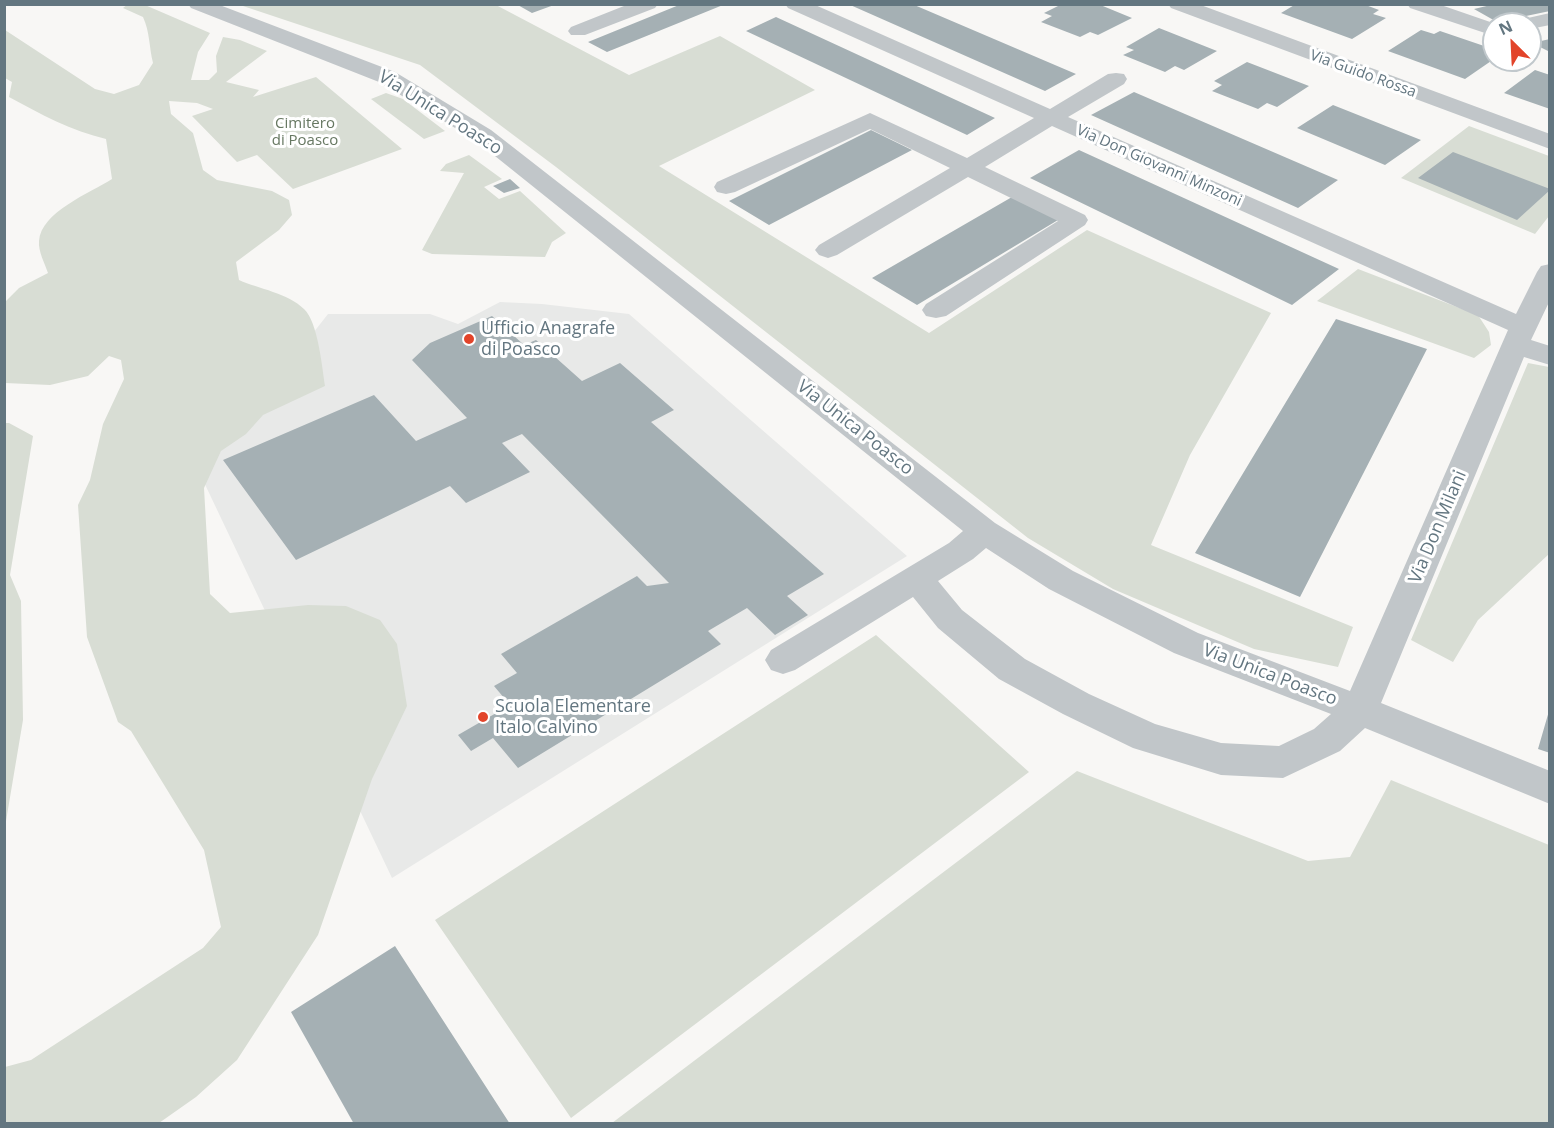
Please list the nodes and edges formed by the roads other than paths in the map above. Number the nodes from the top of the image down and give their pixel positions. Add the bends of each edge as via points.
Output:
1 (198, 4) edge
2 (648, 4) edge
3 (795, 4) edge
4 (1178, 4) edge
5 (1418, 4) edge
6 (1482, 26) edge
7 (578, 31) dead end
8 (1116, 79) dead end
9 (1051, 119) junction
10 (1550, 141) edge
11 (969, 167) junction
12 (726, 187) dead end
13 (828, 250) dead end
14 (1550, 272) edge
15 (936, 310) dead end
16 (1520, 336) junction
17 (1550, 356) edge
18 (984, 531) junction
19 (917, 579) junction
20 (783, 660) dead end
21 (1360, 710) junction
22 (1550, 788) edge

1 - 18 street, Via Unica Poasco via 387,77 483,135
2 - 7 street
3 - 9 street, Via Don Giovanni Minzoni
4 - 10 street, Via Guido Rossa
5 - 6 street
8 - 9 street
9 - 11 street
9 - 16 street, Via Don Giovanni Minzoni
11 - 12 street via 870,120
11 - 13 street
11 - 15 street via 1076,220
14 - 16 street, Via Don Milani
16 - 17 street
16 - 21 street, Via Don Milani
18 - 19 street
18 - 21 street, Via Unica Poasco via 1060,580 1186,643
19 - 20 street
19 - 21 street via 950,619 1012,669 1146,737 1221,759 1283,762 1327,740
21 - 22 street, Via Unica Poasco

